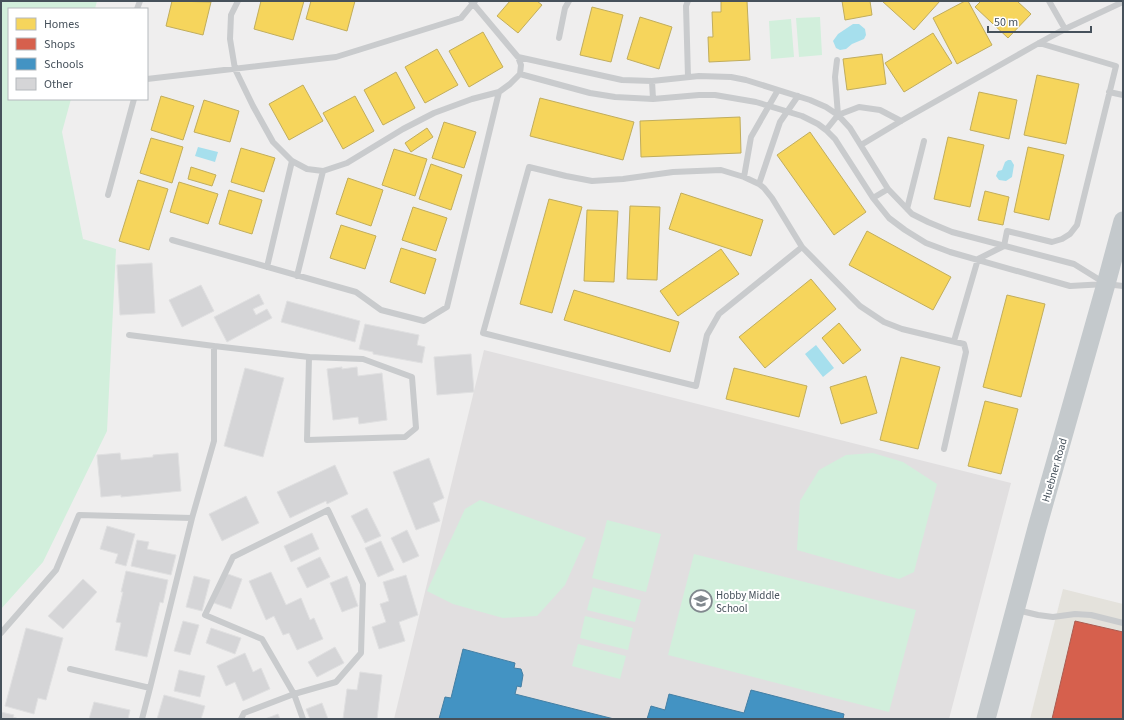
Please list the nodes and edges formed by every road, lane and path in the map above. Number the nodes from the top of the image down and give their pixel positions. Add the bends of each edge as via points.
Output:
1 (238, 1) edge
2 (569, 1) edge
3 (680, 1) edge
4 (1049, 1) edge
5 (473, 2) edge
6 (1123, 2) edge
7 (687, 3) edge
8 (1065, 29) junction
9 (559, 38) dead end
10 (1039, 43) junction
11 (518, 57) junction
12 (837, 60) dead end
13 (235, 68) junction
14 (520, 74) junction
15 (688, 77) junction
16 (148, 79) edge
17 (652, 81) junction
18 (778, 90) junction
19 (499, 92) junction
20 (1109, 92) junction
21 (1123, 95) edge
22 (798, 96) junction
23 (653, 99) junction
24 (134, 100) edge
25 (769, 106) junction
26 (787, 111) junction
27 (838, 115) junction
28 (901, 121) junction
29 (826, 130) junction
30 (924, 141) dead end
31 (861, 145) junction
32 (292, 161) junction
33 (323, 171) junction
34 (744, 178) junction
35 (759, 184) junction
36 (888, 189) junction
37 (108, 195) dead end
38 (873, 198) junction
39 (907, 209) junction
40 (1123, 221) edge
41 (172, 240) dead end
42 (1004, 246) junction
43 (802, 247) junction
44 (978, 260) junction
45 (266, 267) junction
46 (297, 276) junction
47 (1115, 285) edge
48 (129, 335) dead end
49 (954, 341) junction
50 (214, 346) junction
51 (309, 357) junction
52 (944, 449) dead end
53 (192, 518) junction
54 (1015, 610) junction
55 (1123, 623) edge
56 (1, 633) edge
57 (70, 669) dead end
58 (150, 688) junction
59 (294, 694) junction
60 (142, 719) edge
61 (241, 719) edge
62 (303, 719) edge
63 (986, 719) edge

1 - 13 lane via 231,15 230,39
2 - 9 lane via 565,8
3 - 7 lane
4 - 8 lane
5 - 11 lane
5 - 13 lane via 461,18 336,57
6 - 8 lane
7 - 15 lane
8 - 10 lane
10 - 20 lane via 1116,66
10 - 28 lane
11 - 14 lane via 521,65
11 - 17 lane via 622,80
12 - 27 lane via 835,77
13 - 16 lane
13 - 32 lane via 273,142
14 - 19 lane
14 - 23 lane via 590,93
15 - 17 lane
15 - 18 lane via 731,77
17 - 23 lane
18 - 22 lane
18 - 25 lane
19 - 33 lane via 434,113 347,163
19 - 46 lane via 447,307 424,321 381,310 356,292
20 - 21 lane
20 - 42 lane via 1076,225 1070,234 1052,242 1007,231
22 - 26 lane
22 - 27 lane via 826,107
23 - 25 lane via 715,95
24 - 37 lane
25 - 26 lane
25 - 34 lane via 751,137
26 - 29 lane via 802,116
26 - 35 lane via 780,122
27 - 28 lane via 860,107 880,110
27 - 29 lane
27 - 31 lane
28 - 31 lane
29 - 38 lane via 835,139
30 - 39 lane
31 - 36 lane
32 - 33 lane via 307,169
32 - 45 lane
33 - 46 lane
34 - 35 lane
34 - 43 lane via 721,170 673,172 592,182 529,167 483,333 696,386 707,335 719,314
35 - 43 lane via 772,198
36 - 38 lane
36 - 39 lane
38 - 44 lane via 890,218 926,243
39 - 42 lane via 912,214 946,230
40 - 47 main road, Huebner Road
41 - 45 lane
42 - 44 lane
42 - 47 lane via 1074,264
43 - 49 lane via 860,306 884,322 902,329
44 - 47 lane via 1070,286
44 - 49 lane
45 - 46 lane
47 - 54 main road, Huebner Road
48 - 50 lane
49 - 52 lane via 964,344 966,352
50 - 51 lane
50 - 53 lane via 214,441
51 - 51 lane via 307,440 405,437 416,428 412,377 363,359
53 - 56 lane via 78,515 56,570
53 - 58 lane
54 - 55 lane via 1053,617 1091,615
54 - 63 main road, Huebner Road
57 - 58 lane
58 - 60 lane
59 - 59 lane via 336,682 361,653 363,584 328,510 233,557 205,615 262,639
59 - 61 lane via 244,713
59 - 62 lane

